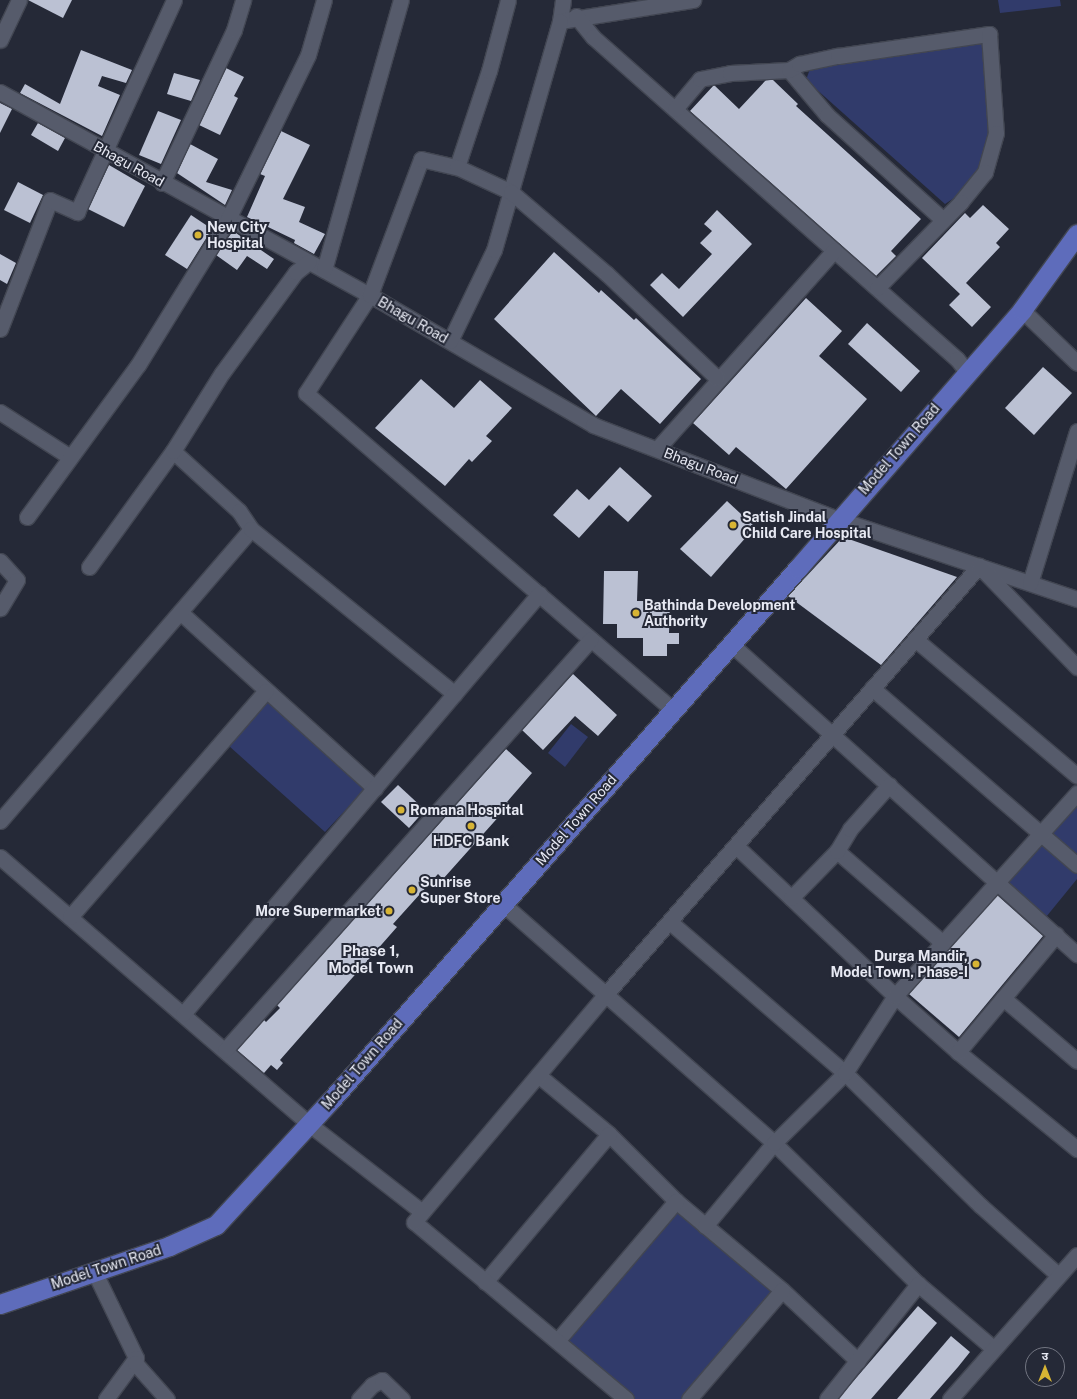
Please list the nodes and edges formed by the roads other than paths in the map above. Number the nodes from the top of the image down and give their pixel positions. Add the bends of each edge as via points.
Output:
1 (19, 0) edge
2 (174, 0) edge
3 (242, 0) edge
4 (324, 0) edge
5 (401, 0) edge
6 (508, 0) edge
7 (563, 0) edge
8 (693, 0) edge
9 (576, 16) junction
10 (560, 21) junction
11 (0, 40) edge
12 (789, 70) junction
13 (0, 92) edge
14 (675, 109) junction
15 (105, 151) junction
16 (457, 167) junction
17 (162, 182) junction
18 (511, 192) junction
19 (942, 218) junction
20 (228, 219) junction
21 (1077, 234) edge
22 (834, 250) junction
23 (309, 262) junction
24 (324, 270) junction
25 (877, 288) junction
26 (370, 295) junction
27 (1022, 310) junction
28 (0, 329) edge
29 (450, 341) junction
30 (1077, 363) edge
31 (967, 372) junction
32 (717, 378) junction
33 (0, 412) edge
34 (1077, 431) edge
35 (657, 449) junction
36 (173, 451) junction
37 (70, 457) junction
38 (27, 518) dead end
39 (838, 519) junction
40 (251, 529) junction
41 (0, 561) edge
42 (979, 566) junction
43 (89, 568) dead end
44 (1030, 583) junction
45 (539, 594) junction
46 (1077, 599) edge
47 (0, 608) edge
48 (180, 612) junction
49 (591, 639) junction
50 (915, 639) junction
51 (731, 644) junction
52 (1077, 667) edge
53 (872, 688) junction
54 (266, 691) junction
55 (455, 694) junction
56 (673, 710) junction
57 (832, 735) junction
58 (1077, 776) edge
59 (889, 785) junction
60 (375, 788) junction
61 (1077, 793) edge
62 (0, 821) edge
63 (1041, 833) junction
64 (736, 846) junction
65 (837, 851) junction
66 (0, 857) edge
67 (1077, 865) edge
68 (996, 882) junction
69 (791, 898) junction
70 (503, 904) junction
71 (70, 917) junction
72 (670, 922) junction
73 (1056, 935) junction
74 (943, 943) junction
75 (1077, 954) edge
76 (605, 995) junction
77 (895, 996) junction
78 (1003, 998) junction
79 (183, 1014) junction
80 (225, 1050) junction
81 (958, 1052) junction
82 (1077, 1061) edge
83 (845, 1073) junction
84 (538, 1075) junction
85 (309, 1124) junction
86 (609, 1134) junction
87 (774, 1143) junction
88 (1076, 1146) edge
89 (676, 1201) junction
90 (422, 1212) junction
91 (705, 1226) junction
92 (1077, 1255) edge
93 (94, 1271) junction
94 (1058, 1274) junction
95 (485, 1282) junction
96 (918, 1284) junction
97 (782, 1290) junction
98 (0, 1304) edge
99 (557, 1341) junction
100 (993, 1348) junction
101 (858, 1361) junction
102 (135, 1363) junction
103 (106, 1399) edge
104 (167, 1399) edge
105 (360, 1399) edge
106 (402, 1399) edge
107 (626, 1399) edge
108 (689, 1399) edge
109 (827, 1399) edge
110 (950, 1399) edge

1 - 11 street
2 - 15 street
3 - 17 street via 234,30
4 - 20 street via 308,55
5 - 24 street
6 - 16 street via 489,70
7 - 10 street
8 - 9 street
9 - 10 street
9 - 14 street via 593,37
10 - 18 street
12 - 14 street via 730,73 700,79
12 - 19 street via 827,115
12 - 19 street via 798,64 838,56 990,34 996,133 985,172 960,202
13 - 15 street, Bhagu Road
14 - 22 street
15 - 17 street, Bhagu Road
15 - 28 street via 77,212 50,200
16 - 18 street
16 - 26 street via 420,159
17 - 20 street, Bhagu Road
18 - 29 street via 494,250
18 - 32 street via 607,274
19 - 25 street
20 - 23 street, Bhagu Road
20 - 37 street via 138,365
21 - 27 main road, Model Town Road
22 - 25 street
22 - 32 street
23 - 24 street, Bhagu Road
23 - 36 street via 296,272 222,373
24 - 26 street, Bhagu Road
25 - 31 street via 882,296 957,359
26 - 29 street, Bhagu Road
26 - 45 street via 306,393
27 - 30 street
27 - 31 main road, Model Town Road
29 - 35 street, Bhagu Road via 594,425
31 - 39 main road, Model Town Road
32 - 35 street
33 - 37 street
34 - 44 street
35 - 39 street, Bhagu Road
36 - 40 street via 240,511
36 - 43 street
37 - 38 street
39 - 42 street, Bhagu Road
39 - 51 main road, Model Town Road
40 - 48 street
40 - 55 street
41 - 47 street via 17,580
42 - 44 street, Bhagu Road
42 - 50 street
42 - 52 street
44 - 46 street, Bhagu Road
45 - 49 street
45 - 55 street
48 - 54 street
48 - 62 street
49 - 56 street
49 - 80 street
50 - 53 street
50 - 58 street
51 - 56 main road, Model Town Road
51 - 57 street
53 - 57 street
53 - 63 street
54 - 60 street
54 - 71 street
55 - 60 street
56 - 70 main road, Model Town Road
57 - 59 street
57 - 64 street
59 - 65 street via 850,829
59 - 68 street
60 - 79 street
61 - 63 street
63 - 67 street
63 - 68 street
64 - 69 street
64 - 72 street
65 - 69 street
65 - 74 street
66 - 71 street
68 - 73 street
68 - 74 street
69 - 77 street
70 - 76 street
70 - 85 main road, Model Town Road
71 - 79 street
72 - 76 street
72 - 83 street
73 - 75 street
73 - 78 street
74 - 77 street
76 - 84 street
76 - 87 street
77 - 81 street
77 - 83 street
78 - 81 street
78 - 82 street
79 - 80 street
80 - 85 street
81 - 88 street
83 - 87 street
83 - 94 street via 981,1206
84 - 86 street
84 - 90 street
85 - 90 street
85 - 93 main road, Model Town Road via 216,1225 169,1246
86 - 89 street
86 - 95 street
87 - 91 street
87 - 96 street
89 - 91 street
89 - 99 street
90 - 95 street via 414,1222
91 - 97 street
92 - 94 street
93 - 98 main road, Model Town Road
93 - 102 street via 136,1358
94 - 100 street
95 - 99 street
96 - 100 street
96 - 101 street
97 - 101 street
97 - 108 street
99 - 107 street
100 - 110 street
101 - 109 street
102 - 103 street
102 - 104 street
105 - 106 street via 372,1385 382,1380

